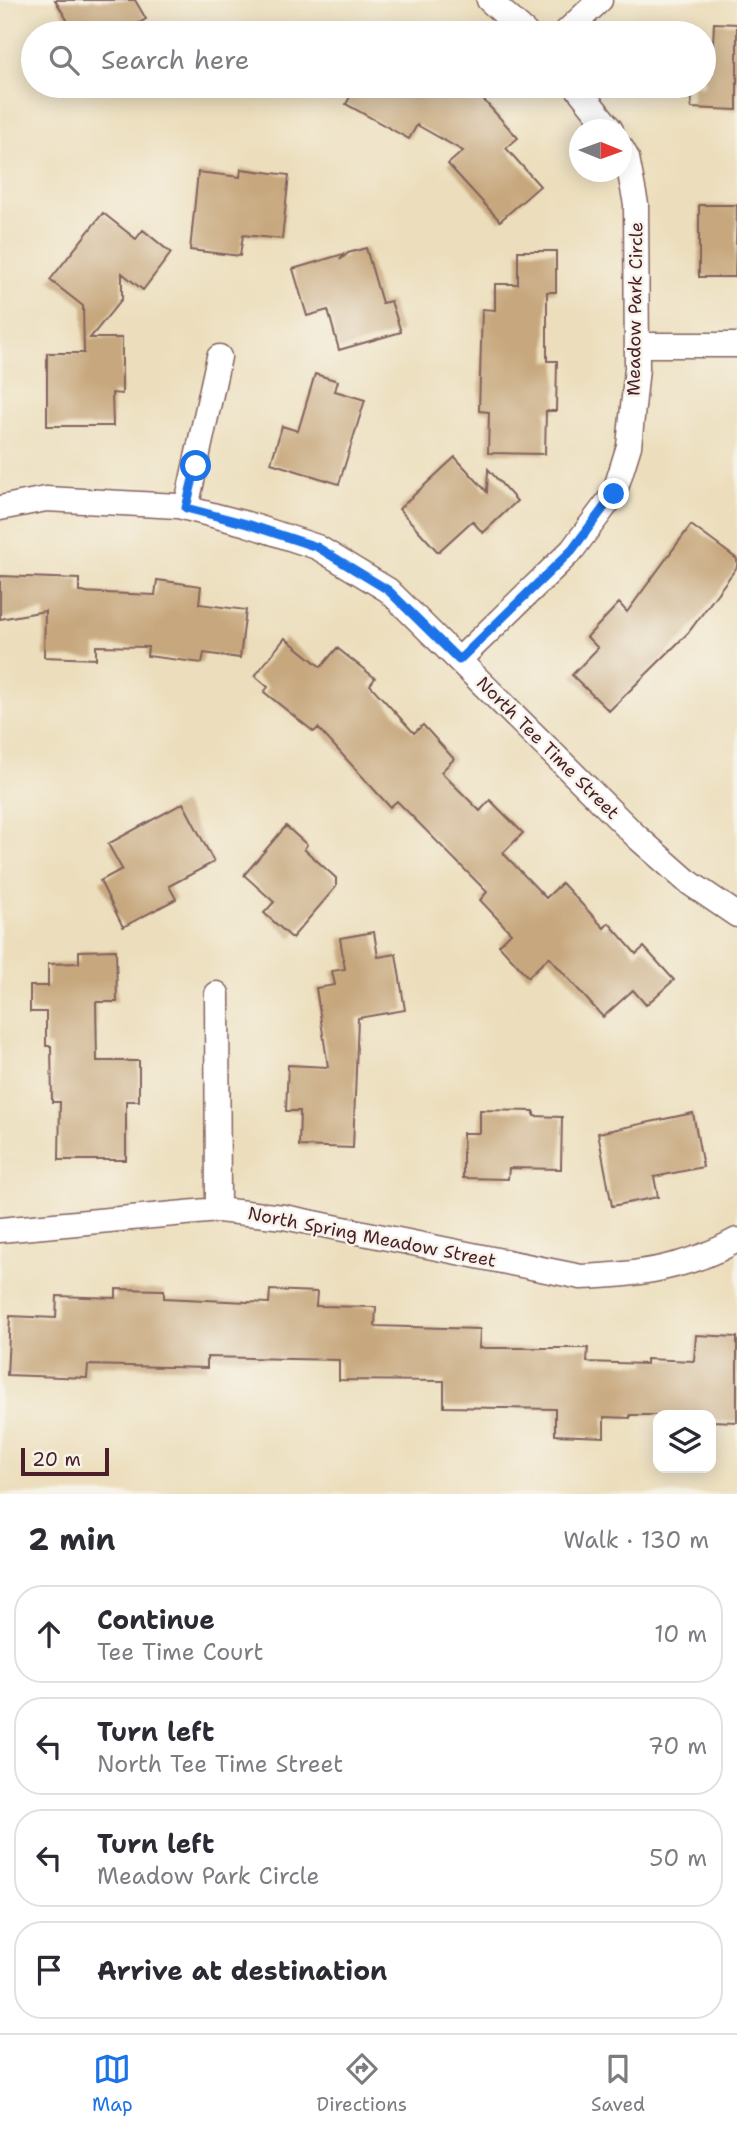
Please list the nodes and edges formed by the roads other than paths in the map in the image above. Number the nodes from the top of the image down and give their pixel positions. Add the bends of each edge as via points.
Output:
1 (489, 0) edge
2 (600, 0) edge
3 (513, 21) edge
4 (578, 21) edge
5 (586, 98) edge
6 (602, 119) edge
7 (632, 182) edge
8 (637, 345) junction
9 (737, 345) edge
10 (219, 357) dead end
11 (186, 508) junction
12 (0, 509) edge
13 (459, 660) junction
14 (737, 915) edge
15 (217, 994) dead end
16 (218, 1210) junction
17 (0, 1230) edge
18 (737, 1240) edge

1 - 3 street
2 - 4 street
5 - 6 street
7 - 8 street, Meadow Park Circle via 636,204
8 - 9 street
8 - 13 street, Meadow Park Circle via 629,446 614,494 572,550
10 - 11 street
11 - 12 street, North Tee Time Street via 46,499
11 - 13 street, North Tee Time Street via 317,547 388,590
13 - 14 street, North Tee Time Street via 637,837 687,881
15 - 16 street
16 - 17 street, North Spring Meadow Street
16 - 18 street, North Spring Meadow Street via 284,1217 581,1277 629,1276 686,1264

